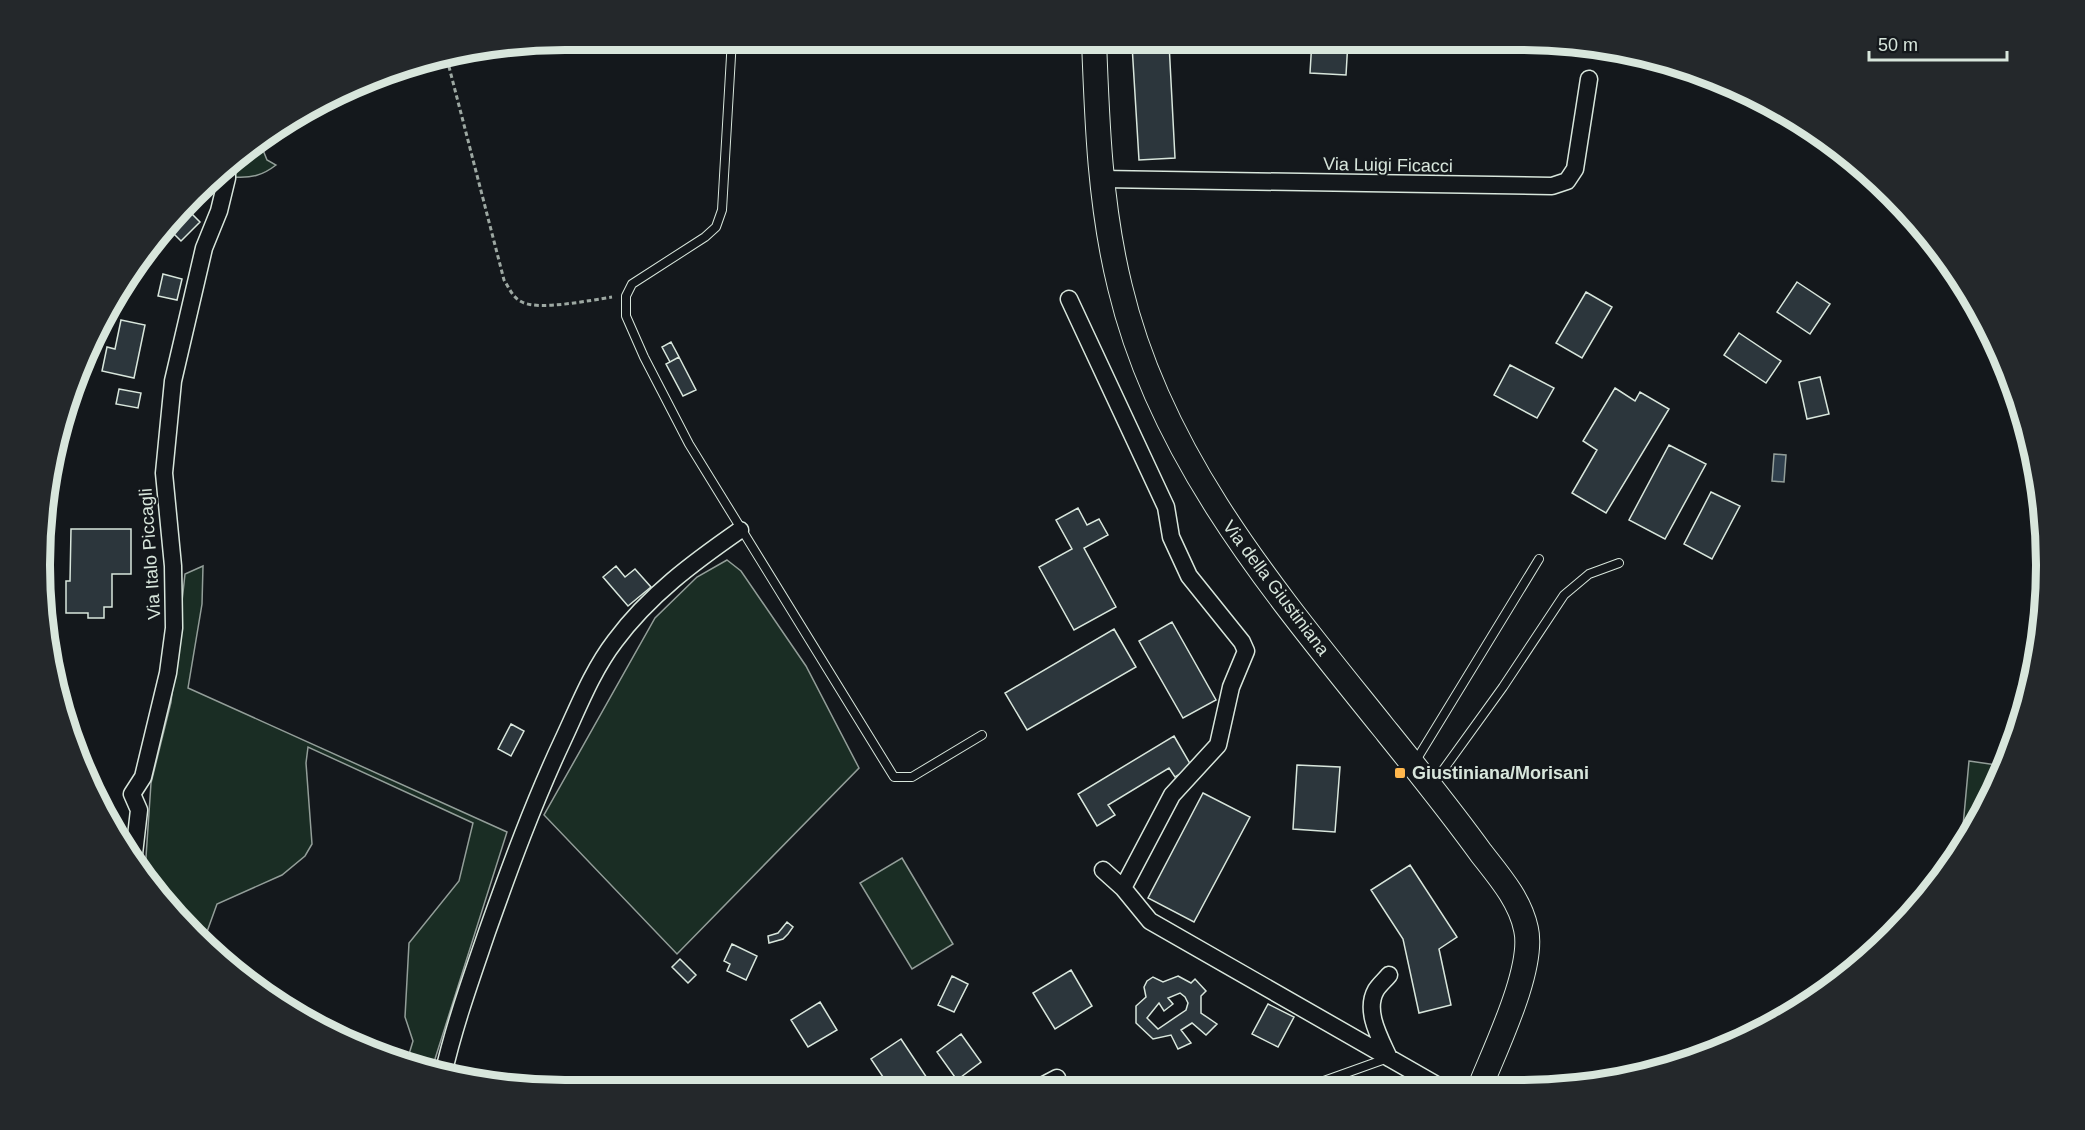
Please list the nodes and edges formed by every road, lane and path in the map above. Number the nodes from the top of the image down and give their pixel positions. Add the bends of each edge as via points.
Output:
1 (731, 50) edge
2 (1094, 50) edge
3 (448, 63) edge
4 (1590, 79) dead end
5 (227, 175) edge
6 (1102, 179) junction
7 (626, 296) junction
8 (1069, 299) dead end
9 (740, 530) junction
10 (1539, 559) dead end
11 (1619, 563) dead end
12 (982, 735) dead end
13 (1413, 765) junction
14 (1431, 787) junction
15 (134, 849) edge
16 (1103, 870) dead end
17 (1123, 888) junction
18 (1389, 975) dead end
19 (1389, 1058) junction
20 (445, 1066) edge
21 (1057, 1078) dead end
22 (1053, 1080) edge
23 (1329, 1080) edge
24 (1428, 1080) edge
25 (1483, 1080) edge

1 - 7 lane via 722,210 716,227 632,284
2 - 6 street, Via della Giustiniana
3 - 7 path via 504,280 513,295 523,303 537,306
4 - 6 street, Via Luigi Ficacci via 1575,169 1567,181 1552,186
5 - 15 street, Via Italo Piccagli via 219,211 204,248 173,381 164,473 174,628 168,673 143,777 132,794 138,810
6 - 13 street, Via della Giustiniana via 1125,308 1151,382 1183,452 1214,504 1281,598
7 - 9 lane via 626,316 644,357
8 - 17 street via 1166,507 1171,537 1189,576 1246,651 1231,687 1218,745 1172,795
9 - 12 lane via 894,777 912,777
9 - 20 street via 656,594 615,641 595,672 520,839 460,1012
10 - 13 lane
11 - 14 lane via 1589,574 1564,595
13 - 14 street, Via della Giustiniana
14 - 25 street, Via della Giustiniana via 1513,897 1527,934 1522,980
16 - 17 street
17 - 19 street via 1150,921
18 - 19 street via 1375,991 1371,1009
19 - 23 lane
19 - 24 street
21 - 22 street

